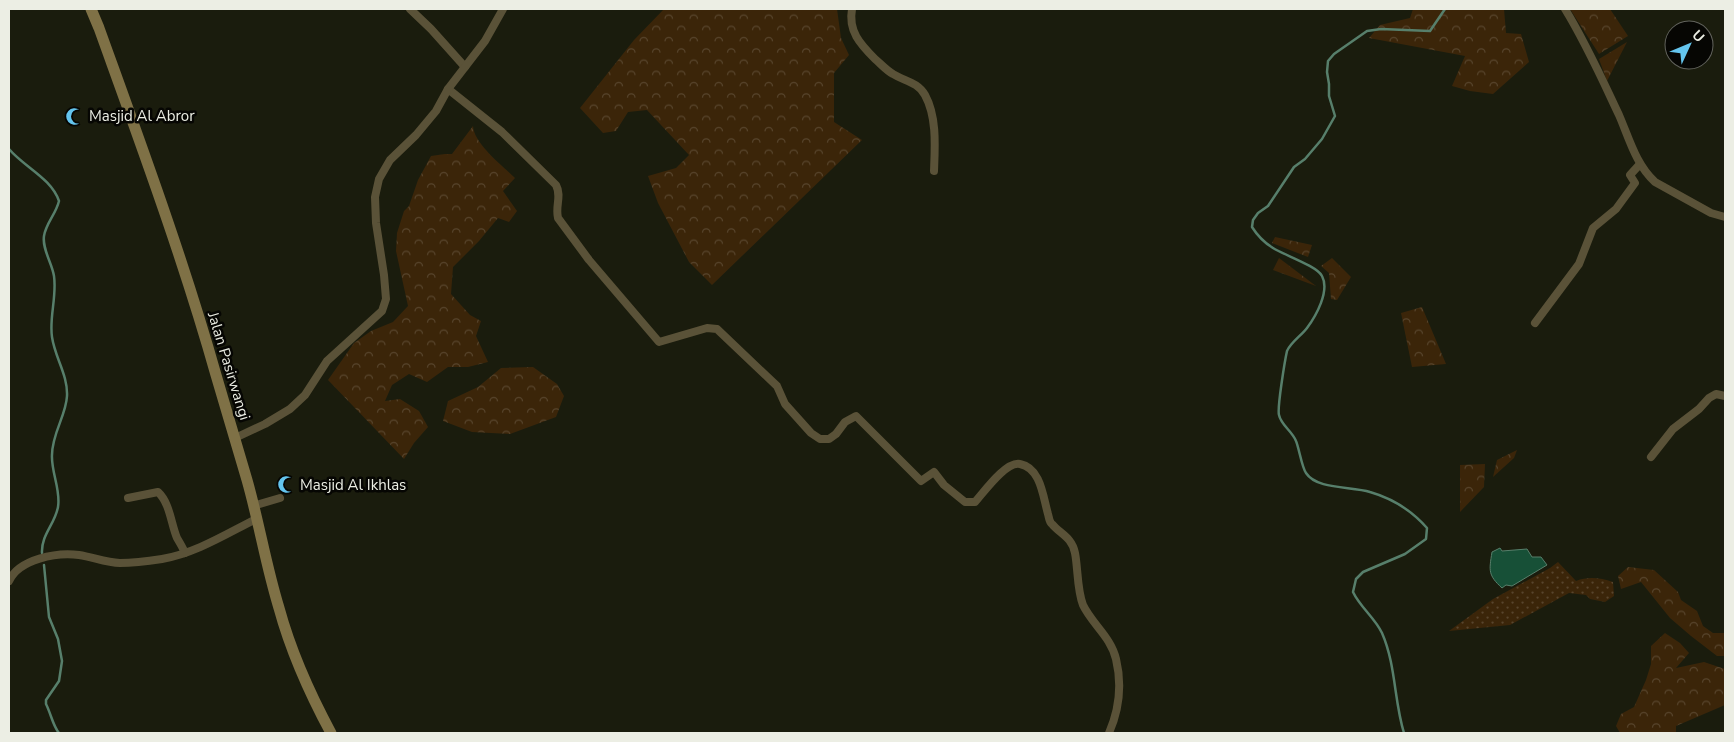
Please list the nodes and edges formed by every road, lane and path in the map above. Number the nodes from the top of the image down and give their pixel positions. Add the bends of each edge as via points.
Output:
1 (91, 9) edge
2 (410, 9) edge
3 (503, 9) edge
4 (852, 9) edge
5 (1565, 9) edge
6 (465, 67) junction
7 (448, 89) junction
8 (1640, 164) junction
9 (934, 171) dead end
10 (1725, 217) edge
11 (1535, 323) dead end
12 (1725, 396) edge
13 (234, 438) junction
14 (1650, 458) dead end
15 (128, 498) dead end
16 (280, 498) dead end
17 (253, 506) junction
18 (256, 519) junction
19 (185, 553) junction
20 (9, 581) edge
21 (332, 733) edge
22 (1109, 733) edge

1 - 13 street, Jalan Pasirwangi via 158,195 211,356
2 - 6 street
3 - 6 street via 485,42
4 - 9 street via 852,28 863,47 888,71 916,85 926,96 935,139
5 - 8 street via 1584,41
6 - 7 street
7 - 13 street via 436,111 390,160 379,179 375,197 386,299 382,310 327,361 305,395 290,409
7 - 22 street via 502,132 556,185 560,191 558,218 659,342 707,328 717,329 777,386 785,404 811,433 820,439 829,439 845,422 856,416 921,481 934,472 965,502 975,502 1012,464 1030,468 1042,490 1050,523 1067,536 1075,551 1080,598 1108,639 1116,659 1119,701
8 - 10 street via 1656,182 1711,213
8 - 11 street via 1630,175 1635,183 1616,209 1593,228 1579,264
12 - 14 street via 1716,394 1706,400 1673,429
13 - 17 street, Jalan Pasirwangi
15 - 19 street via 158,492 166,503
16 - 17 street
17 - 18 street, Jalan Pasirwangi
18 - 19 street
18 - 21 street, Jalan Pasirwangi via 279,610 305,679
19 - 20 street via 163,559 121,563 63,554 26,564 17,569

